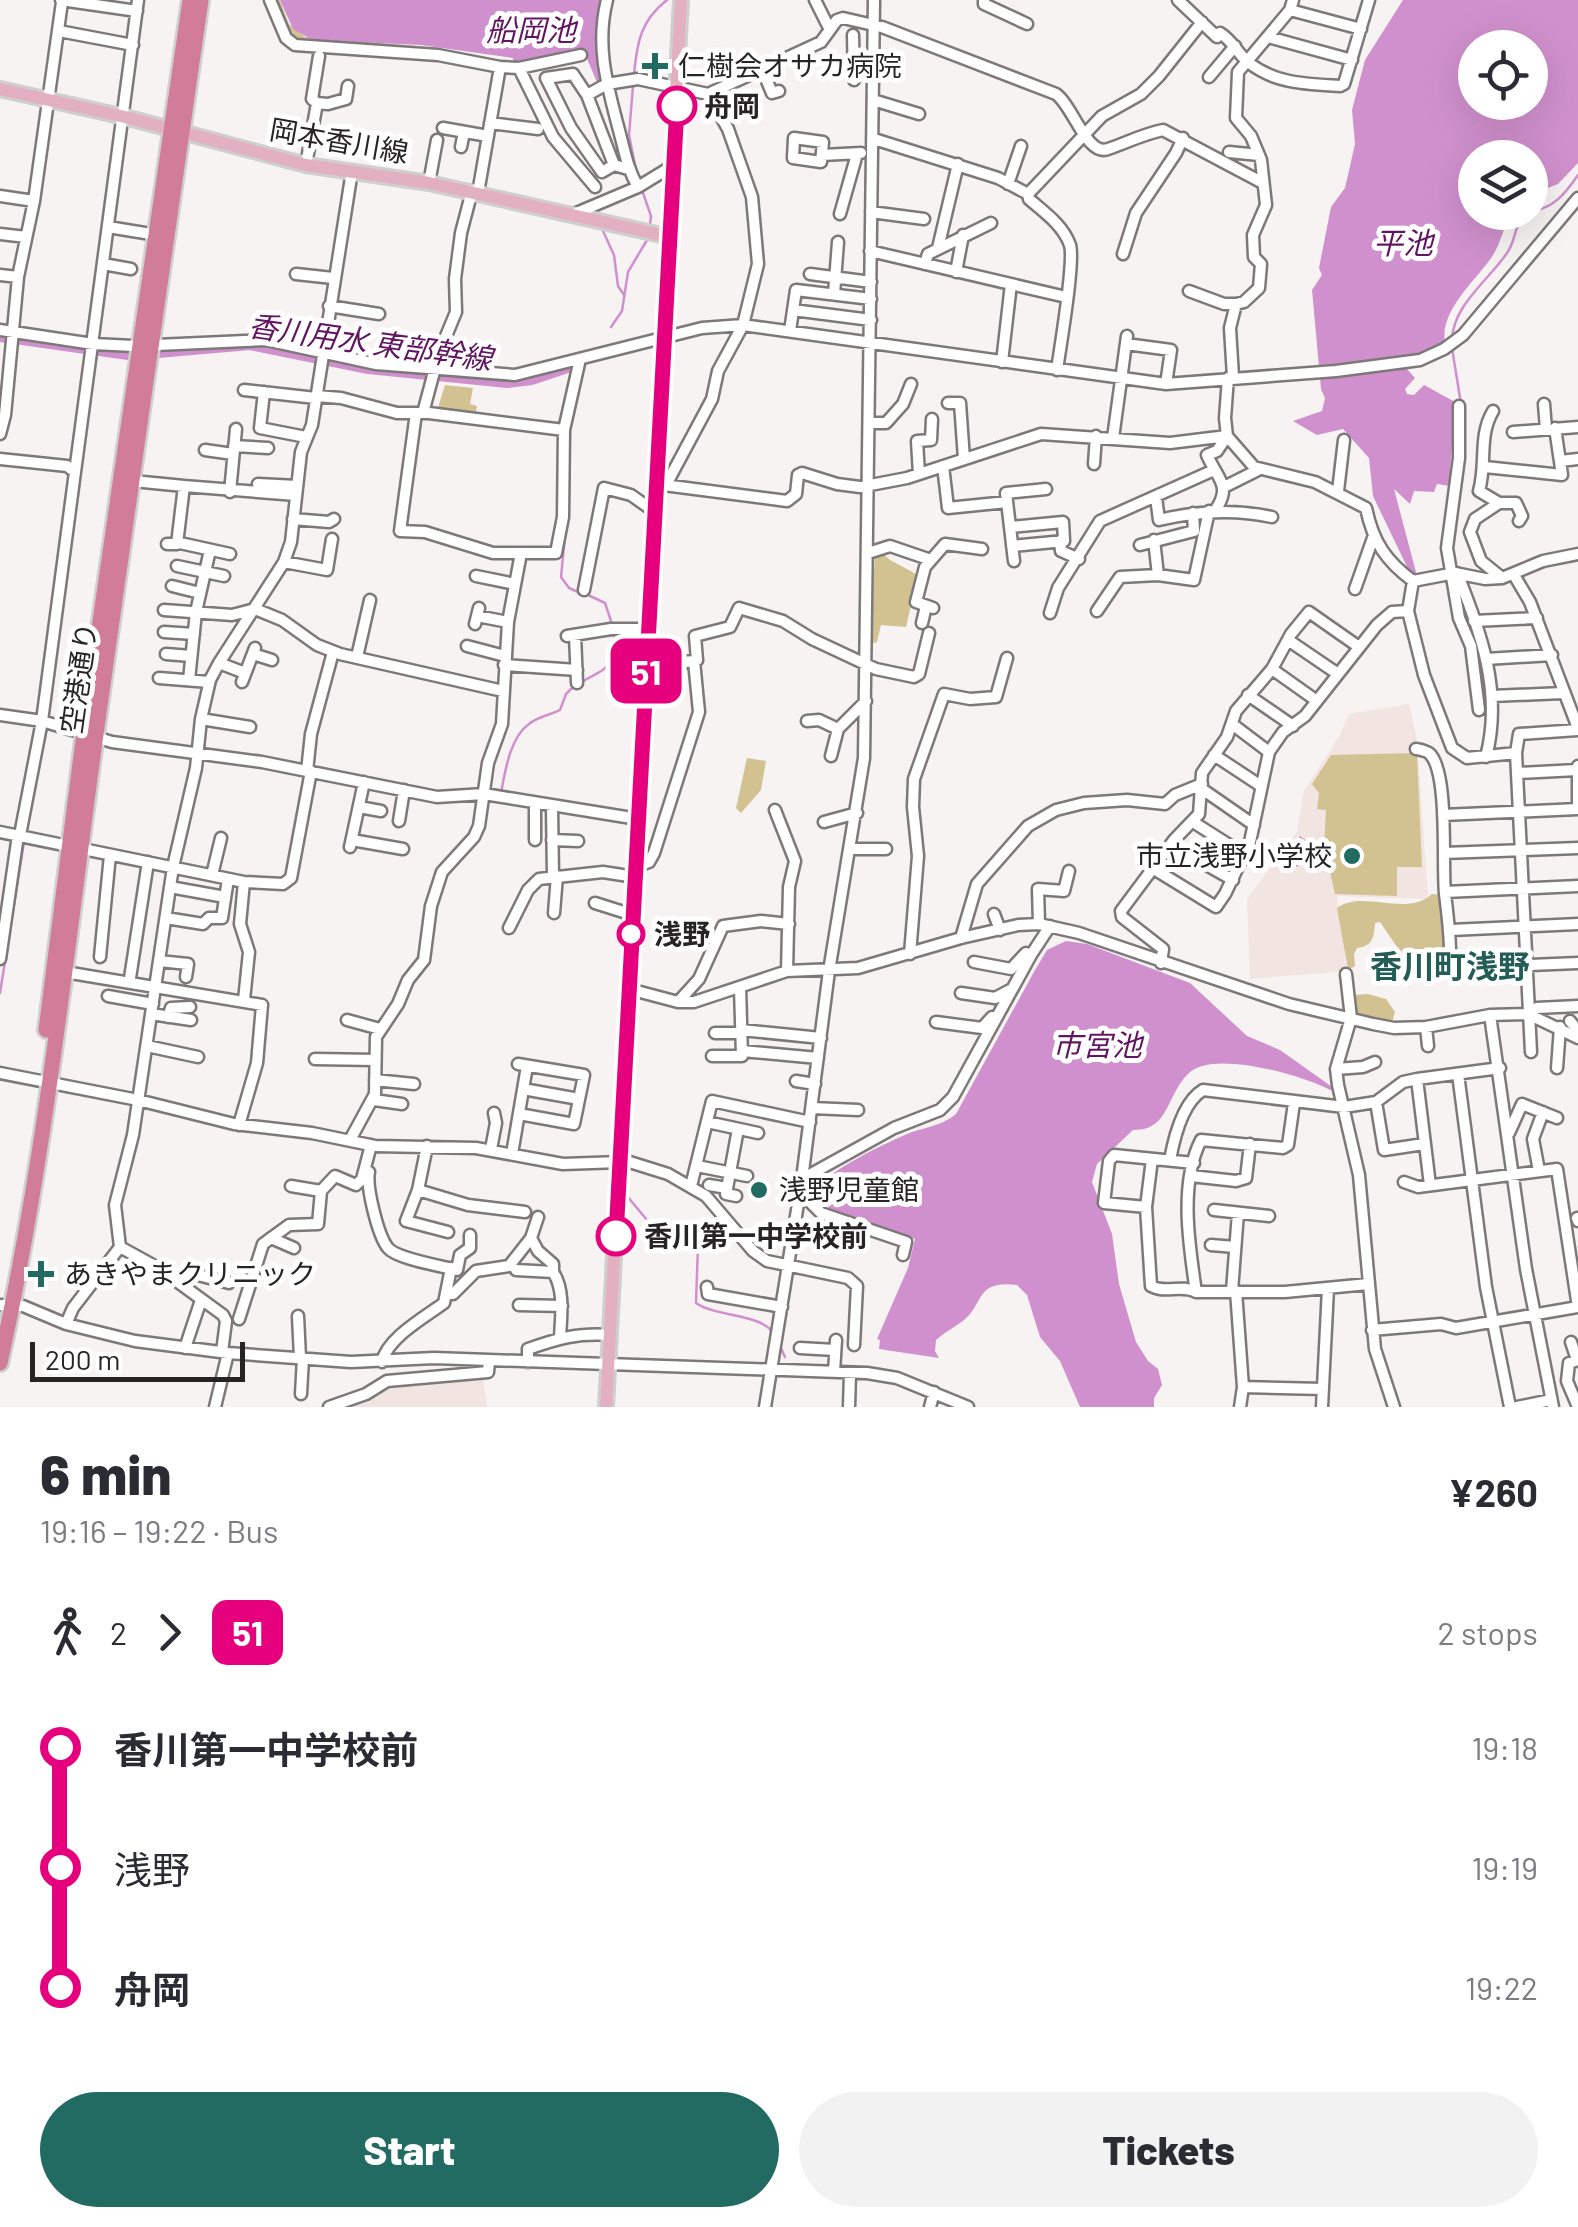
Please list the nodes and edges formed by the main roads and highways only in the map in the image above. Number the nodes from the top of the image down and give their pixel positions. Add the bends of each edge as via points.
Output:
1 (190, 0) edge
2 (202, 0) edge
3 (682, 0) edge
4 (0, 90) edge
5 (177, 130) junction
6 (670, 237) junction
7 (147, 346) junction
8 (90, 734) junction
9 (75, 848) junction
10 (45, 1081) junction
11 (4, 1308) edge
12 (0, 1362) edge
13 (606, 1407) edge

1 - 5 highway, 空港通り
2 - 5 highway, 空港通り
3 - 6 main road
4 - 5 main road, 岡本香川線
5 - 6 main road, 岡本香川線 via 306,165 475,192
5 - 7 highway, 空港通り
5 - 7 highway, 空港通り via 156,235
6 - 13 main road
7 - 8 highway, 空港通り
7 - 8 highway, 空港通り via 133,481
8 - 9 highway, 空港通り
9 - 10 highway, 空港通り
9 - 10 highway, 空港通り
10 - 11 highway, 空港通り
11 - 12 highway, 空港通り

